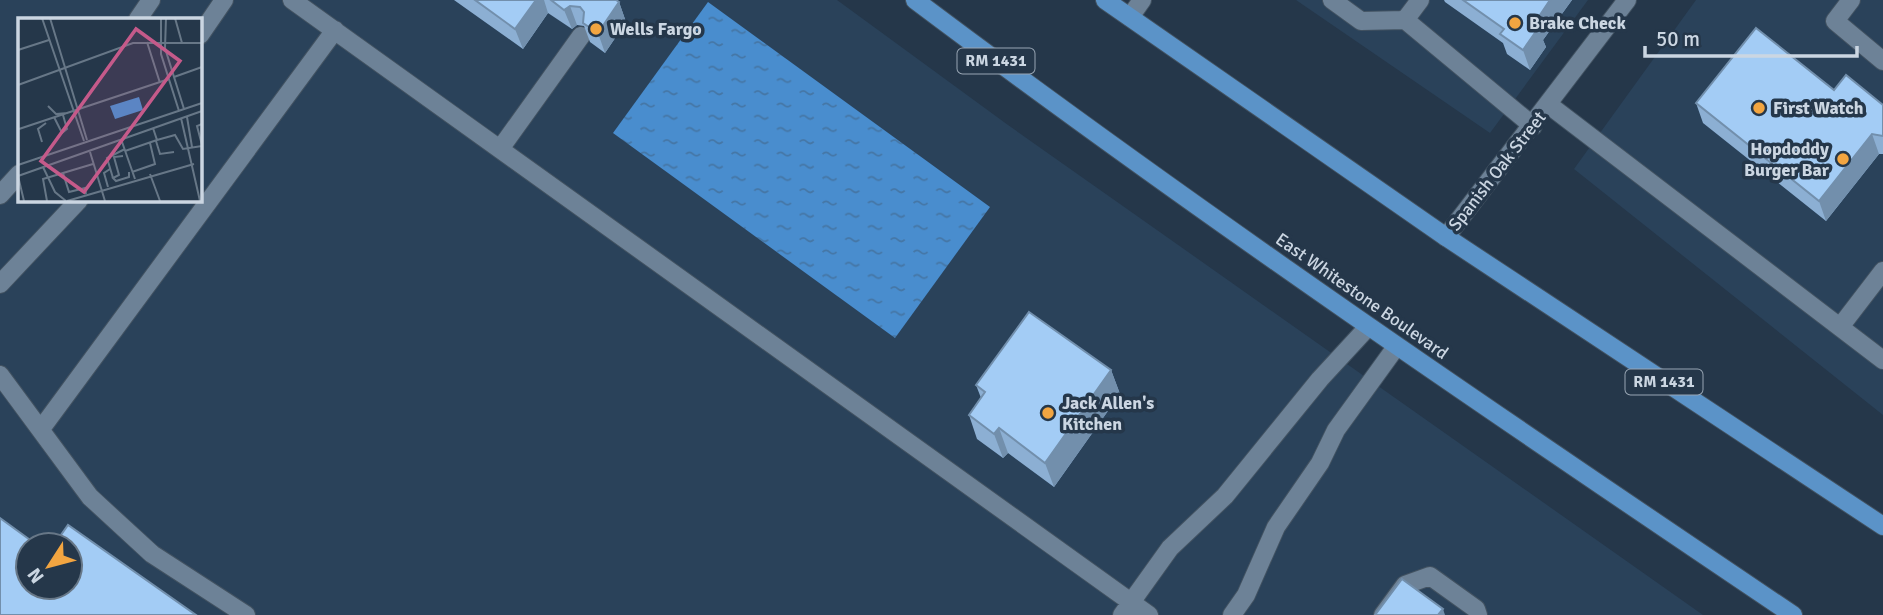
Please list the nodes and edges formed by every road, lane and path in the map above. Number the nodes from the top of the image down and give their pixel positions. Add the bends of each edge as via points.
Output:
1 (151, 0) edge
2 (224, 0) edge
3 (292, 0) edge
4 (915, 0) edge
5 (1105, 0) edge
6 (1142, 0) edge
7 (1332, 0) edge
8 (1420, 0) edge
9 (1627, 0) edge
10 (1851, 0) edge
11 (139, 18) edge
12 (1130, 18) junction
13 (1404, 19) junction
14 (335, 30) junction
15 (201, 34) edge
16 (581, 36) edge
17 (1883, 61) edge
18 (1549, 105) junction
19 (1532, 126) junction
20 (500, 149) junction
21 (18, 175) edge
22 (0, 195) edge
23 (78, 201) edge
24 (1446, 237) junction
25 (1883, 271) edge
26 (0, 284) edge
27 (1368, 327) junction
28 (1840, 327) junction
29 (1396, 347) junction
30 (1883, 359) edge
31 (0, 375) edge
32 (41, 429) junction
33 (1883, 527) edge
34 (1126, 609) edge
35 (246, 615) edge
36 (1149, 615) edge
37 (1232, 615) edge
38 (1383, 615) edge
39 (1478, 615) edge
40 (1793, 615) edge

1 - 11 street
2 - 15 street
3 - 14 street
4 - 27 main road, East Whitestone Boulevard / RM 1431 via 1076,122
5 - 12 main road, RM 1431
6 - 12 street
7 - 13 street via 1361,21
8 - 13 street
9 - 18 street, Spanish Oak Street
10 - 17 street via 1835,21
12 - 24 main road, RM 1431
13 - 19 street
14 - 20 street
14 - 32 street
16 - 20 street
18 - 19 street, Spanish Oak Street
18 - 28 street
19 - 24 street, Spanish Oak Street
20 - 34 street
21 - 22 street
23 - 26 street
24 - 33 main road, RM 1431
25 - 28 street
27 - 29 main road, East Whitestone Boulevard / RM 1431
27 - 34 street via 1226,496 1170,548
28 - 30 street
29 - 37 street via 1336,430 1320,463 1276,527 1246,595
29 - 40 main road, East Whitestone Boulevard / RM 1431
31 - 32 street
32 - 35 street via 90,497 143,546
34 - 36 street
38 - 39 street via 1405,585 1430,576

